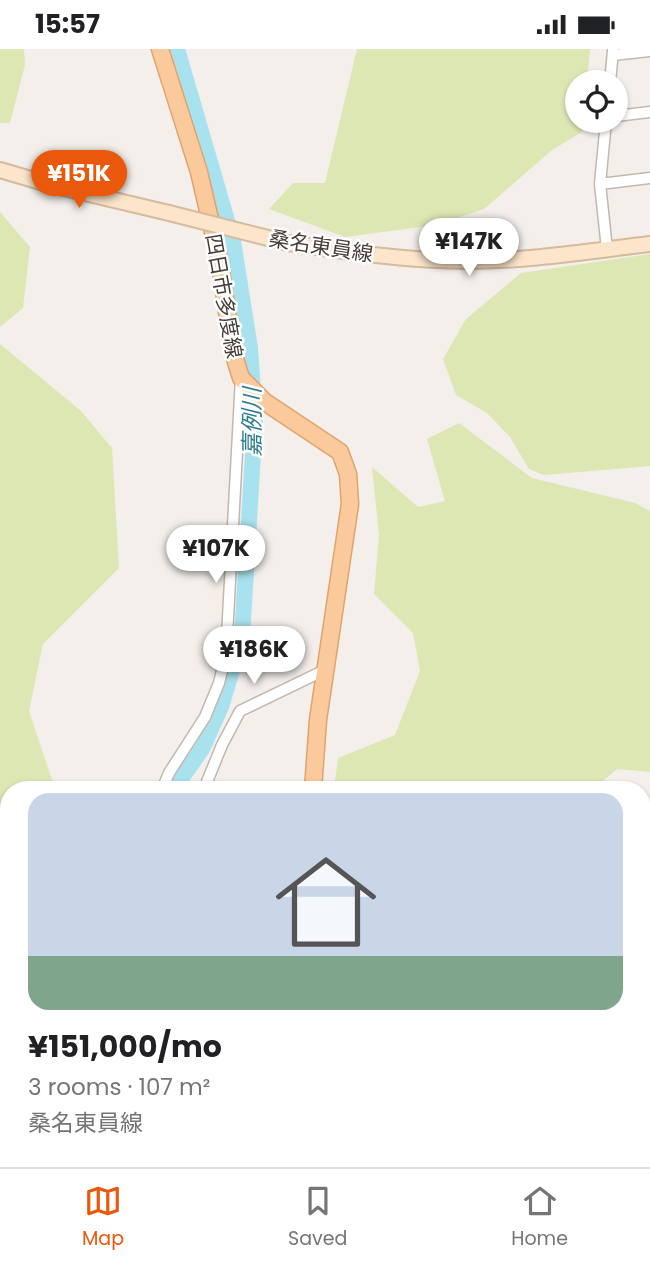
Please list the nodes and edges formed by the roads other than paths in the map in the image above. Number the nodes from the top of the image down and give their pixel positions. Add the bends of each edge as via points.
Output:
1 (160, 49) edge
2 (650, 51) edge
3 (613, 52) edge
4 (611, 70) edge
5 (650, 112) edge
6 (628, 115) edge
7 (605, 133) edge
8 (0, 170) edge
9 (650, 178) edge
10 (600, 184) junction
11 (650, 244) edge
12 (607, 249) junction
13 (240, 378) junction
14 (325, 670) junction
15 (168, 781) edge
16 (207, 781) edge
17 (314, 781) edge

1 - 13 main road, 四日市多度線 via 199,171
2 - 3 street
3 - 4 street
5 - 6 street
7 - 10 street
8 - 12 main road, 桑名東員線, bridge via 288,243 394,258 470,261
9 - 10 street
10 - 12 street
11 - 12 main road, 桑名東員線
13 - 14 main road, 四日市多度線 via 265,402 340,451 348,474 350,503
13 - 15 street via 226,654 209,707
14 - 16 street via 240,711
14 - 17 main road, 四日市多度線

